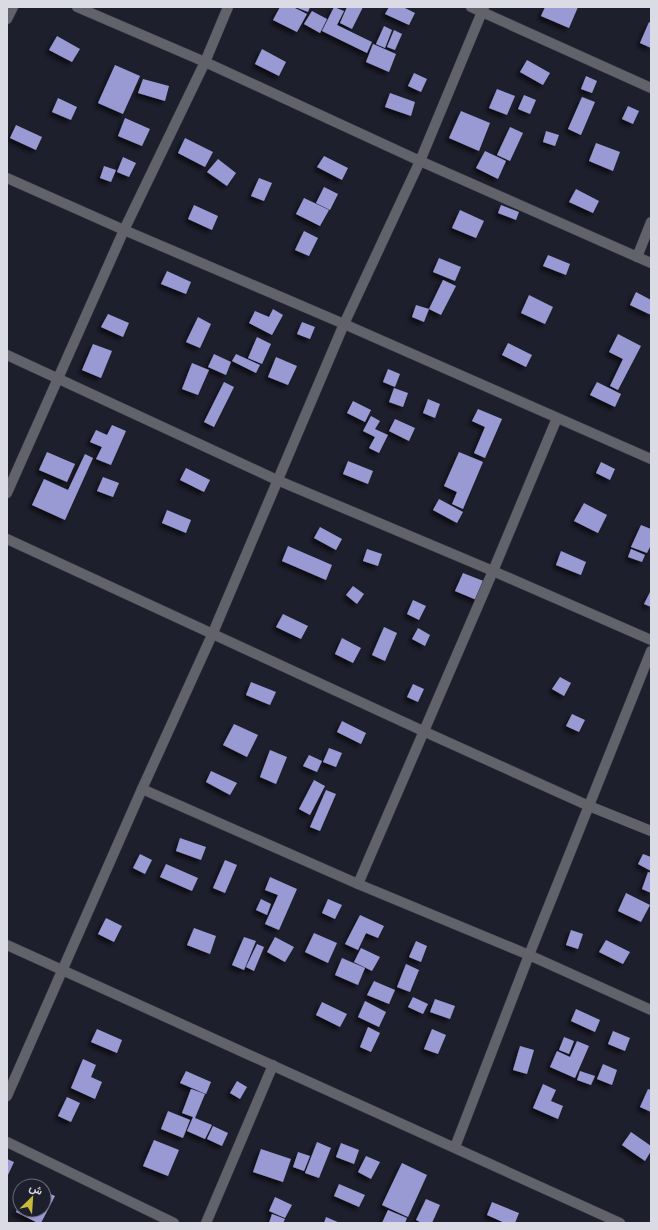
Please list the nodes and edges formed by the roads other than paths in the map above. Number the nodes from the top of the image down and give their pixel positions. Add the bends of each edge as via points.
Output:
1 (13, 7) edge
2 (77, 7) edge
3 (228, 7) edge
4 (471, 7) edge
5 (483, 9) edge
6 (7, 19) edge
7 (205, 62) junction
8 (651, 88) edge
9 (420, 161) junction
10 (7, 178) edge
11 (651, 222) edge
12 (124, 230) junction
13 (637, 257) junction
14 (651, 263) edge
15 (344, 324) junction
16 (7, 355) edge
17 (58, 378) junction
18 (557, 418) junction
19 (651, 459) edge
20 (277, 480) junction
21 (7, 493) edge
22 (7, 539) edge
23 (493, 571) junction
24 (212, 634) junction
25 (651, 640) edge
26 (651, 651) edge
27 (423, 731) junction
28 (142, 789) junction
29 (589, 806) junction
30 (651, 831) edge
31 (358, 884) junction
32 (7, 945) edge
33 (529, 955) junction
34 (62, 970) junction
35 (651, 1010) edge
36 (273, 1065) junction
37 (7, 1096) edge
38 (7, 1142) edge
39 (455, 1147) junction
40 (174, 1223) edge
41 (206, 1223) edge
42 (620, 1223) edge

1 - 6 street
2 - 7 street
3 - 7 street
4 - 5 street
5 - 8 street
5 - 9 street
7 - 9 street
7 - 12 street
9 - 13 street
9 - 15 street
10 - 12 street
11 - 13 street
12 - 15 street
12 - 17 street
13 - 14 street
15 - 18 street
15 - 20 street
16 - 17 street
17 - 20 street
17 - 21 street
18 - 19 street
18 - 23 street
20 - 23 street
20 - 24 street
22 - 24 street
23 - 25 street
23 - 27 street
24 - 27 street
24 - 28 street
26 - 29 street
27 - 29 street
27 - 31 street
28 - 31 street
28 - 34 street
29 - 30 street
29 - 33 street
31 - 33 street
32 - 34 street
33 - 35 street
33 - 39 street
34 - 36 street
34 - 37 street
36 - 39 street
36 - 41 street
38 - 40 street
39 - 42 street

